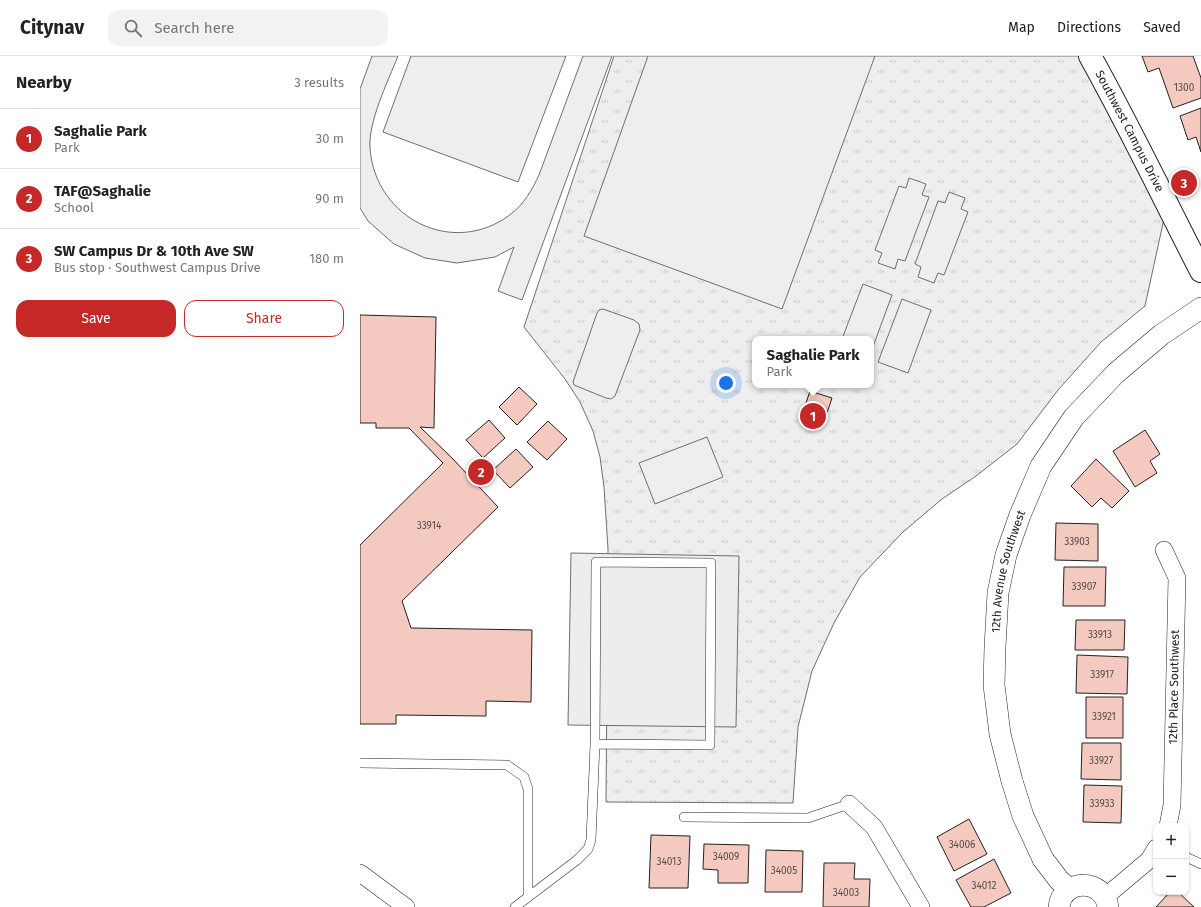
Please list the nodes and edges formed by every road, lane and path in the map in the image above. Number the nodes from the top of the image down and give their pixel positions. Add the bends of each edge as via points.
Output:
1 (1090, 56) edge
2 (1201, 271) edge
3 (1201, 308) edge
4 (1164, 550) dead end
5 (595, 744) junction
6 (360, 763) edge
7 (849, 804) joint
8 (684, 817) dead end
9 (1169, 823) edge
10 (1153, 853) edge
11 (1189, 858) edge
12 (1201, 864) edge
13 (360, 873) edge
14 (528, 897) junction
15 (1064, 898) edge
16 (1106, 902) edge
17 (406, 907) edge
18 (515, 907) edge
19 (921, 907) edge

1 - 2 main road, Southwest Campus Drive
3 - 15 street, 12th Avenue Southwest via 1162,335 1116,373 1074,417 1041,466 1006,555 998,593 995,647 994,685 1000,734 1023,816 1043,859 1059,880
4 - 9 street, 12th Place Southwest via 1177,578 1172,805
5 - 5 lane via 596,562 711,563 710,745
5 - 14 lane via 591,840 588,849
6 - 14 lane via 507,765 524,777 528,789
7 - 8 lane via 808,818
7 - 19 street via 874,827
10 - 16 street
11 - 12 lane
13 - 17 street
14 - 18 lane
15 - 16 street via 1076,886 1084,885 1100,891

